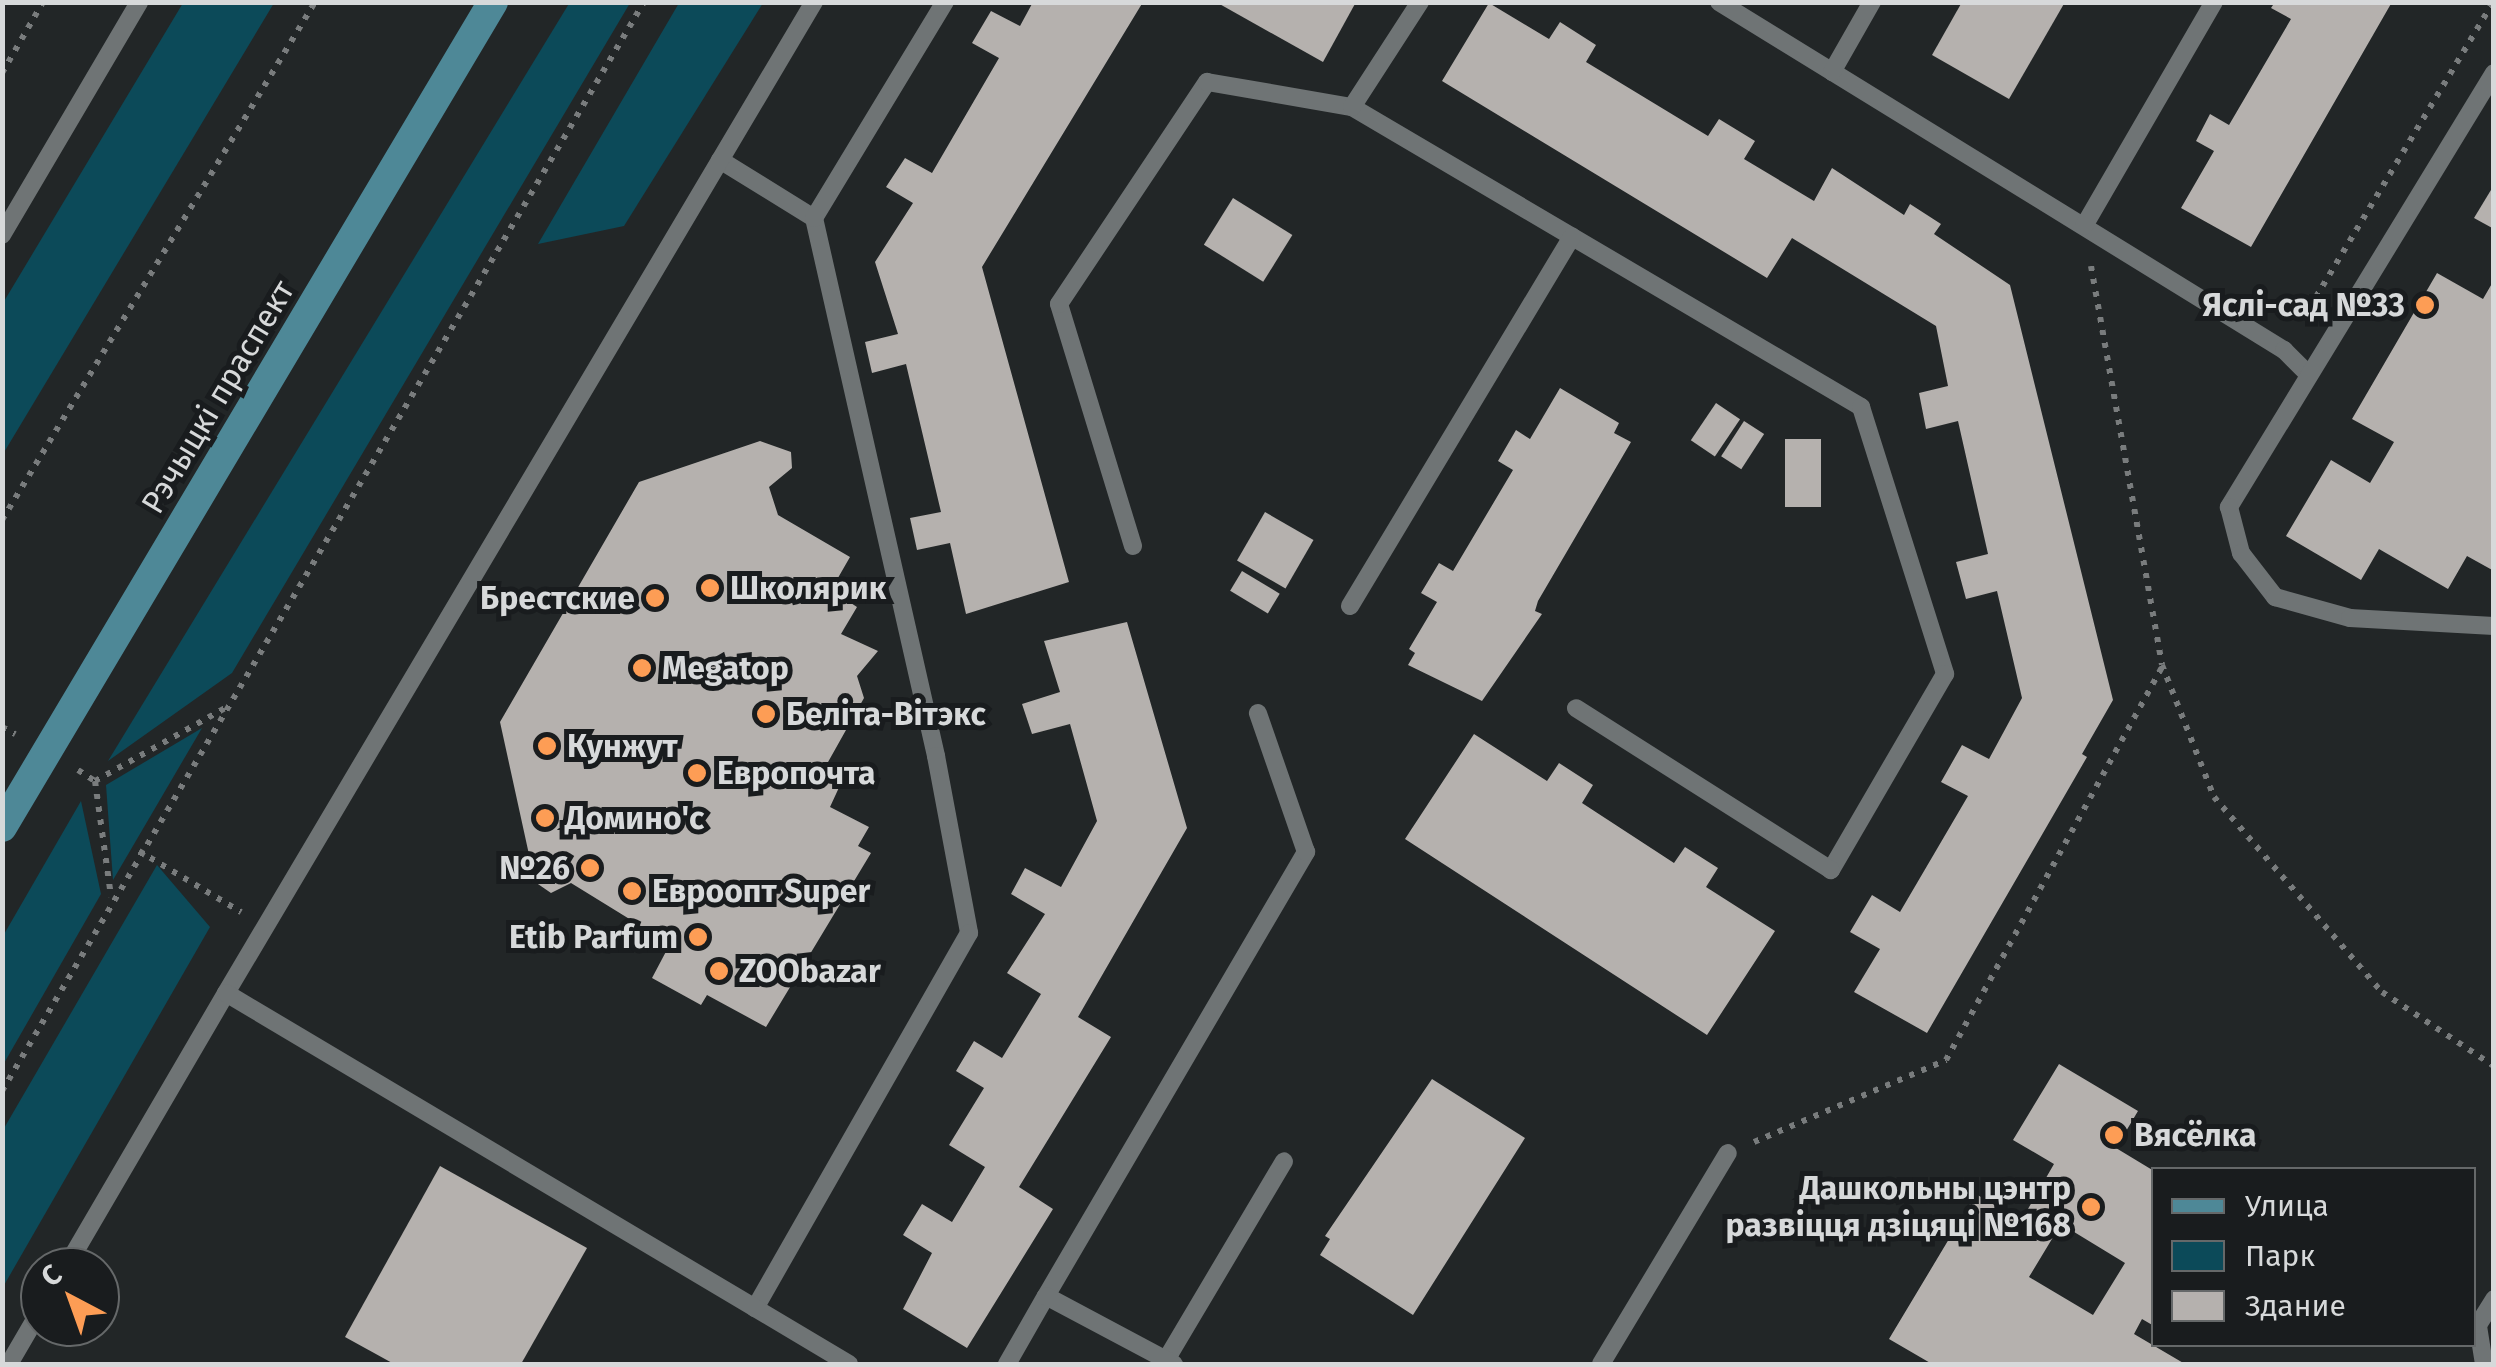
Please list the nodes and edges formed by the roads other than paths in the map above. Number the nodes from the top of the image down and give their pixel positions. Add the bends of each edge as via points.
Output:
1 (138, 2) edge
2 (493, 2) edge
3 (814, 2) edge
4 (945, 2) edge
5 (1420, 2) edge
6 (1719, 2) edge
7 (1872, 2) edge
8 (2214, 2) edge
9 (1832, 72) junction
10 (2494, 72) edge
11 (1352, 107) junction
12 (720, 160) junction
13 (814, 218) junction
14 (2084, 226) junction
15 (2, 235) edge
16 (1572, 236) junction
17 (2306, 372) junction
18 (1132, 546) dead end
19 (1350, 606) dead end
20 (2494, 626) edge
21 (1576, 708) dead end
22 (1258, 713) dead end
23 (2, 827) edge
24 (226, 993) junction
25 (1728, 1153) road end
26 (1284, 1161) dead end
27 (78, 1247) edge
28 (1046, 1296) junction
29 (2494, 1299) edge
30 (755, 1308) junction
31 (1170, 1362) edge
32 (849, 1364) edge
33 (1007, 1364) edge
34 (1601, 1364) edge
35 (2484, 1364) edge

1 - 15 lane
2 - 23 main road, Рэчыцкі праспект
3 - 12 lane
4 - 13 lane
5 - 11 lane
6 - 9 lane
7 - 9 lane
8 - 14 lane
9 - 14 lane
10 - 17 lane
11 - 16 lane
11 - 18 lane via 1207,82 1059,304
12 - 13 lane
12 - 24 lane
13 - 30 lane via 970,933
14 - 17 lane via 2284,350
16 - 19 lane
16 - 21 lane via 1861,407 1945,674 1831,870
17 - 20 lane via 2229,507 2241,553 2276,598 2350,618
22 - 28 lane via 1306,852
24 - 27 lane
24 - 30 lane
25 - 34 lane
26 - 31 lane
28 - 31 lane
28 - 33 lane
29 - 35 lane via 2478,1325
30 - 32 lane

